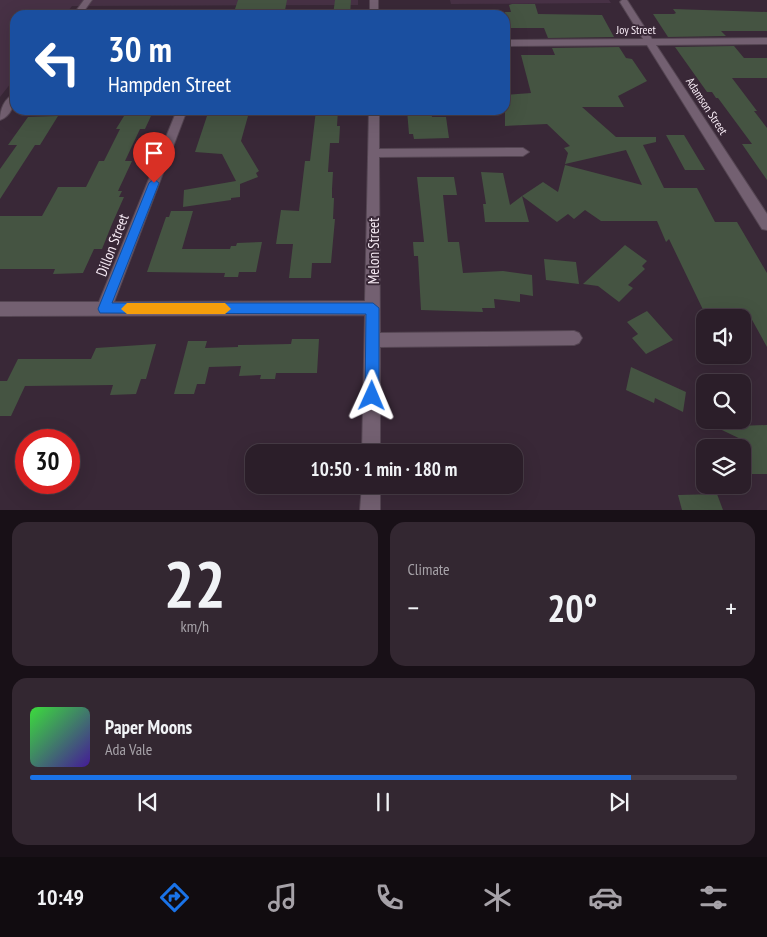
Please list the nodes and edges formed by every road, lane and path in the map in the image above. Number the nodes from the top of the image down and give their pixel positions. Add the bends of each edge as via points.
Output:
1 (624, 2) dead end
2 (767, 41) edge
3 (649, 42) junction
4 (510, 43) edge
5 (10, 104) edge
6 (180, 115) edge
7 (374, 115) edge
8 (0, 117) edge
9 (523, 152) dead end
10 (374, 154) junction
11 (767, 225) edge
12 (373, 308) junction
13 (0, 309) edge
14 (104, 309) junction
15 (574, 338) dead end
16 (372, 340) junction
17 (371, 444) edge
18 (371, 494) edge
19 (370, 510) edge

1 - 3 street, Adamson Street
2 - 3 street, Joy Street
3 - 4 street, Joy Street
3 - 11 street, Adamson Street
5 - 8 street
6 - 14 street, Dillon Street
7 - 10 street, Melon Street
9 - 10 street
10 - 12 street, Melon Street
12 - 14 street
12 - 16 street, Melon Street
13 - 14 street
15 - 16 street
16 - 17 street, Melon Street
18 - 19 street

